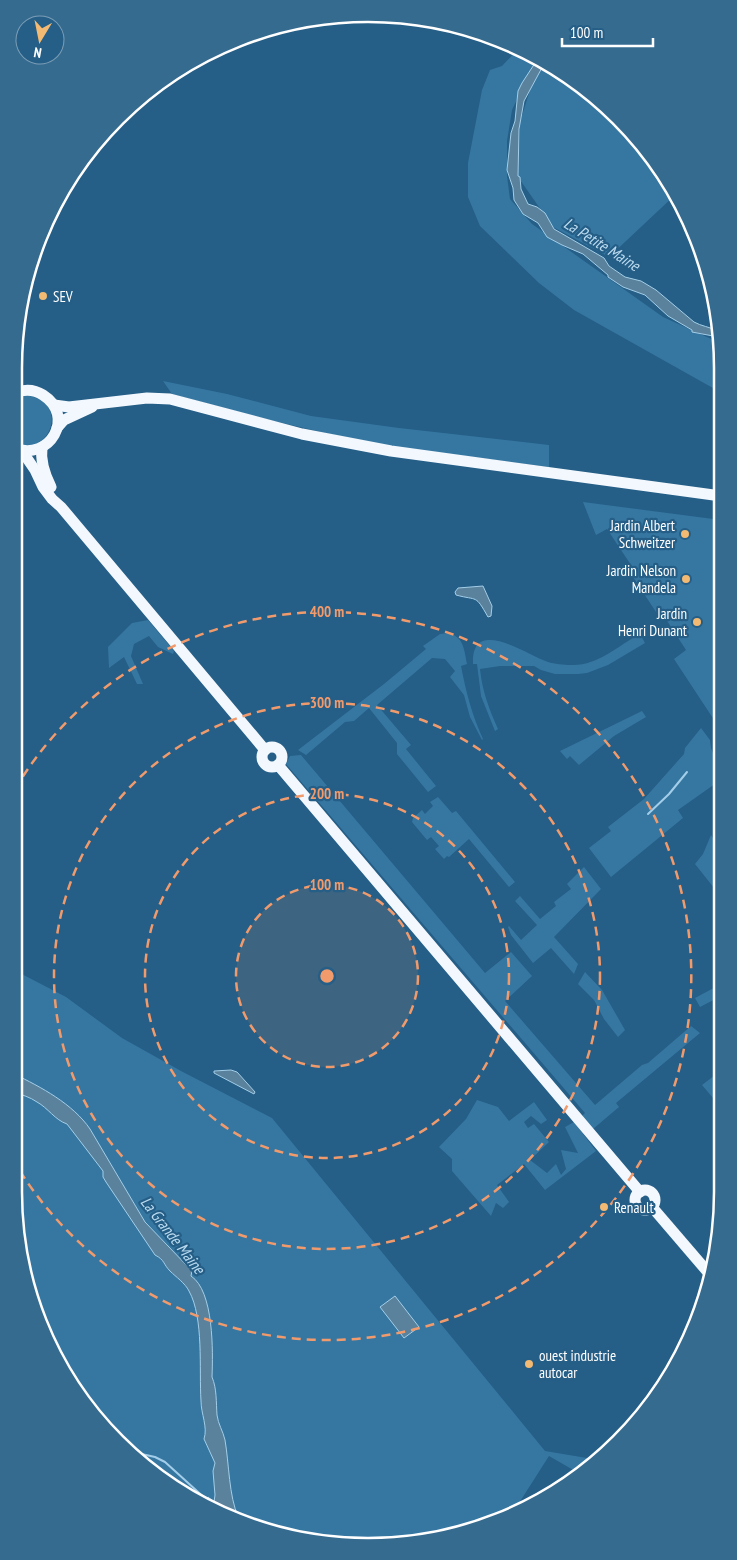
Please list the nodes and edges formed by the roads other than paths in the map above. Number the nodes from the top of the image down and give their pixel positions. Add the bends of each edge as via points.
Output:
1 (22, 391) edge
2 (54, 405) junction
3 (98, 405) junction
4 (57, 428) junction
5 (42, 448) junction
6 (22, 450) edge
7 (22, 454) edge
8 (714, 495) edge
9 (61, 507) junction
10 (706, 1269) edge

1 - 2 main road via 37,392
2 - 3 main road
2 - 4 main road via 58,416
3 - 4 main road via 64,420
3 - 8 main road via 147,398 170,400 302,434 391,452
4 - 5 main road
5 - 6 main road
5 - 9 main road via 43,469
7 - 9 main road via 52,499
9 - 10 main road via 266,750 262,758 264,764 270,767 278,765 640,1192 636,1197 638,1206 644,1209 652,1206

